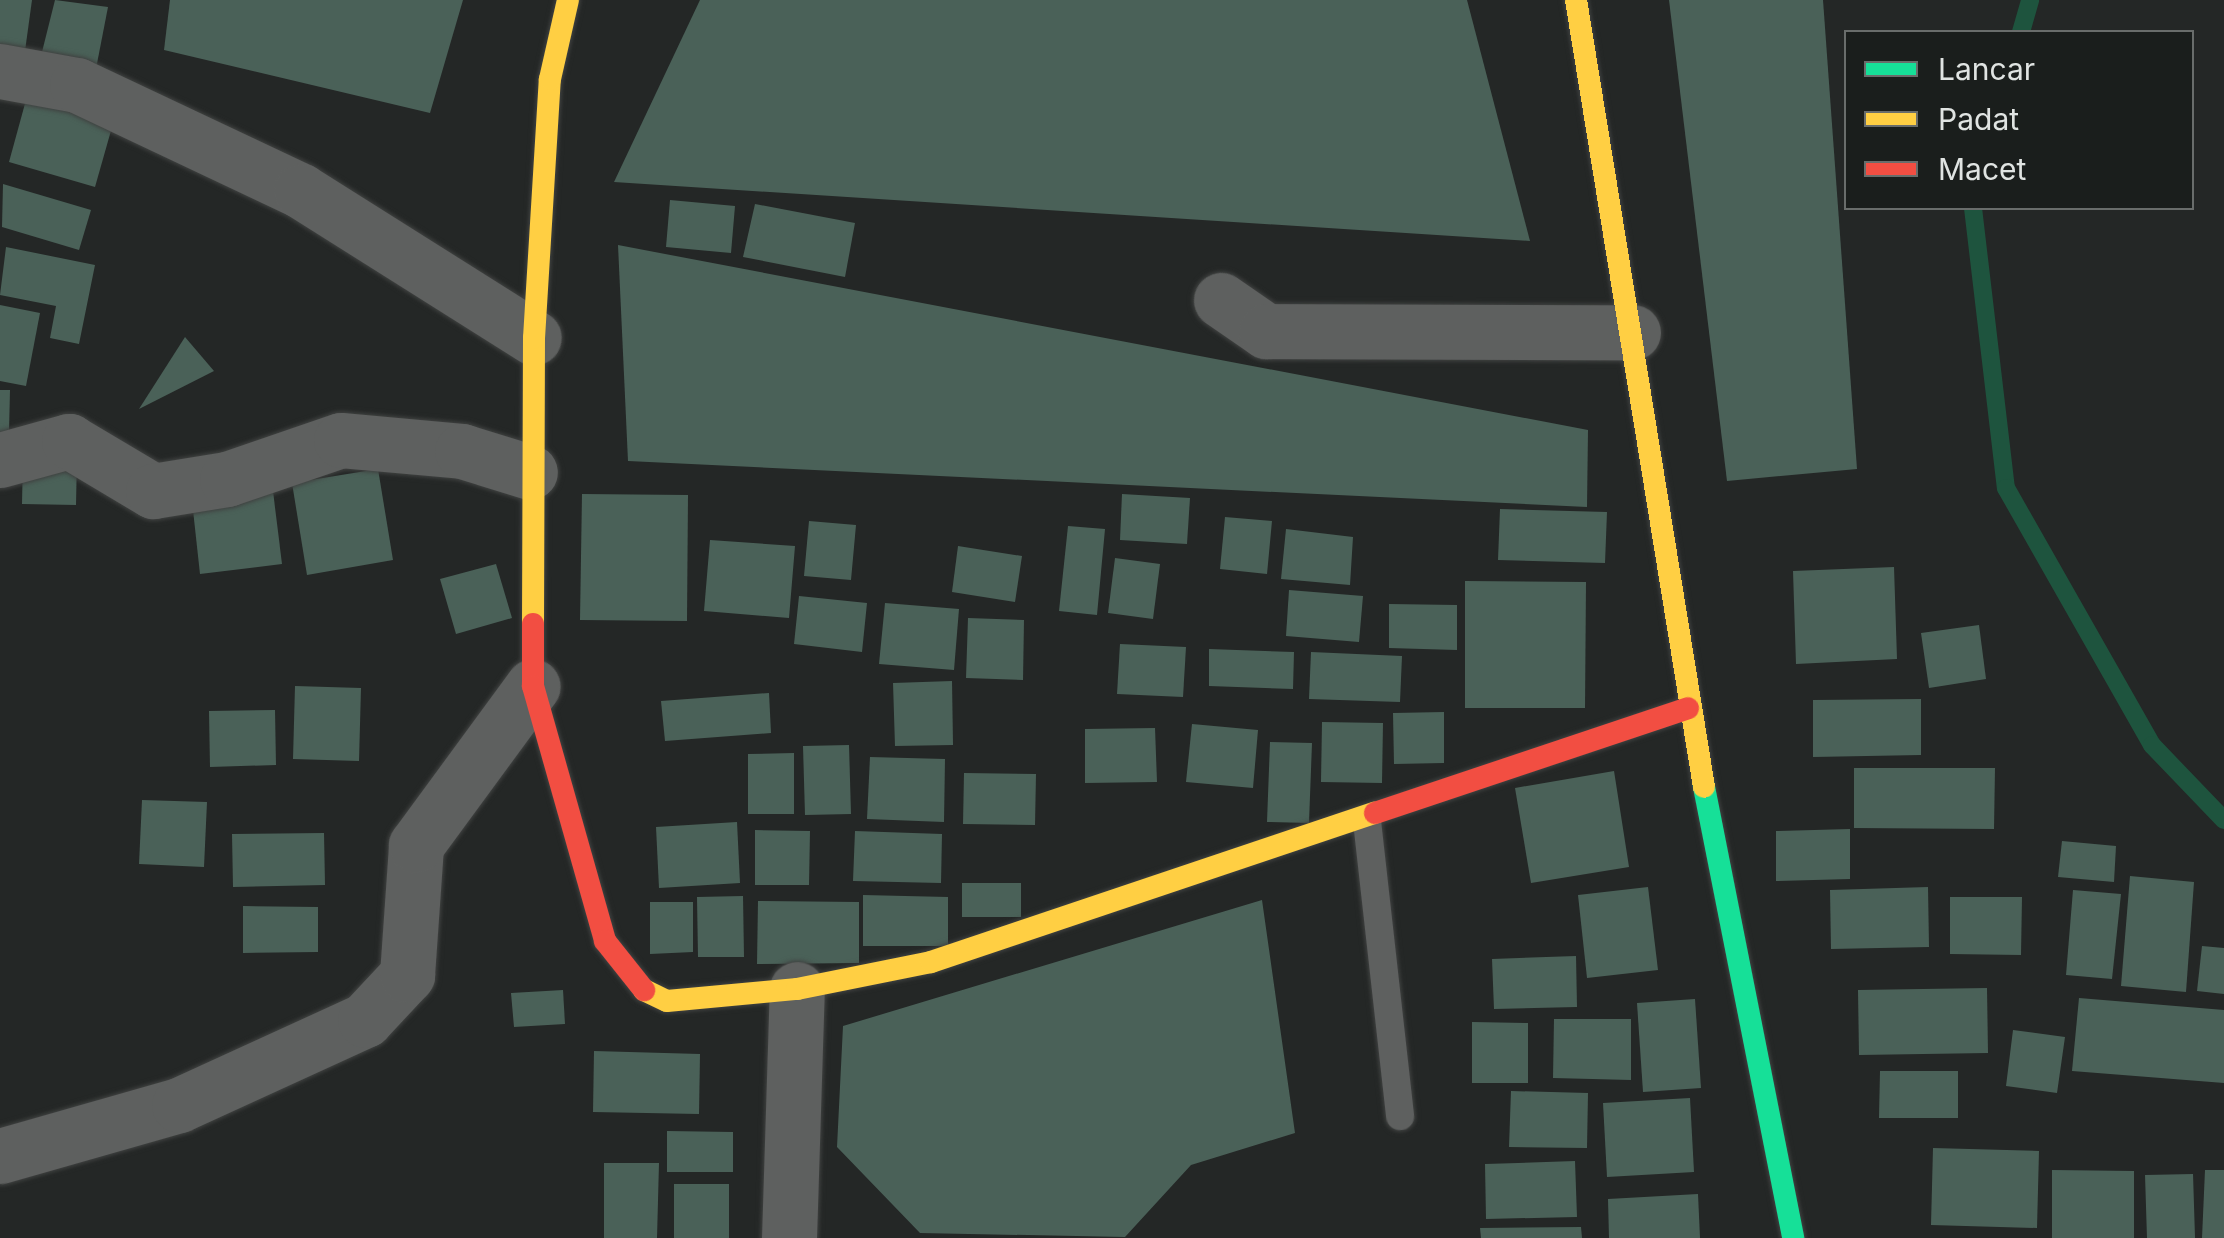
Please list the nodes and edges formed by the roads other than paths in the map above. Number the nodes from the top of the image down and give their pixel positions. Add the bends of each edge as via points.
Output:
1 (568, 0) edge
2 (1576, 0) edge
3 (0, 70) edge
4 (1220, 300) dead end
5 (1633, 332) junction
6 (534, 338) junction
7 (0, 460) edge
8 (530, 472) junction
9 (533, 686) junction
10 (1688, 708) junction
11 (1367, 821) junction
12 (796, 989) junction
13 (1400, 1116) dead end
14 (0, 1156) edge
15 (788, 1238) edge
16 (1793, 1238) edge

1 - 6 street via 550,79
2 - 5 street
3 - 6 street via 77,85 300,191
4 - 5 street via 1266,332
5 - 10 street
6 - 8 street
7 - 8 street via 68,441 153,491 226,479 340,440 462,451
8 - 9 street
9 - 12 street via 614,961 666,1001
9 - 14 street via 416,846 408,975 366,1020 178,1105
10 - 11 street
10 - 16 street
11 - 12 street via 931,962
11 - 13 lane
12 - 15 street

